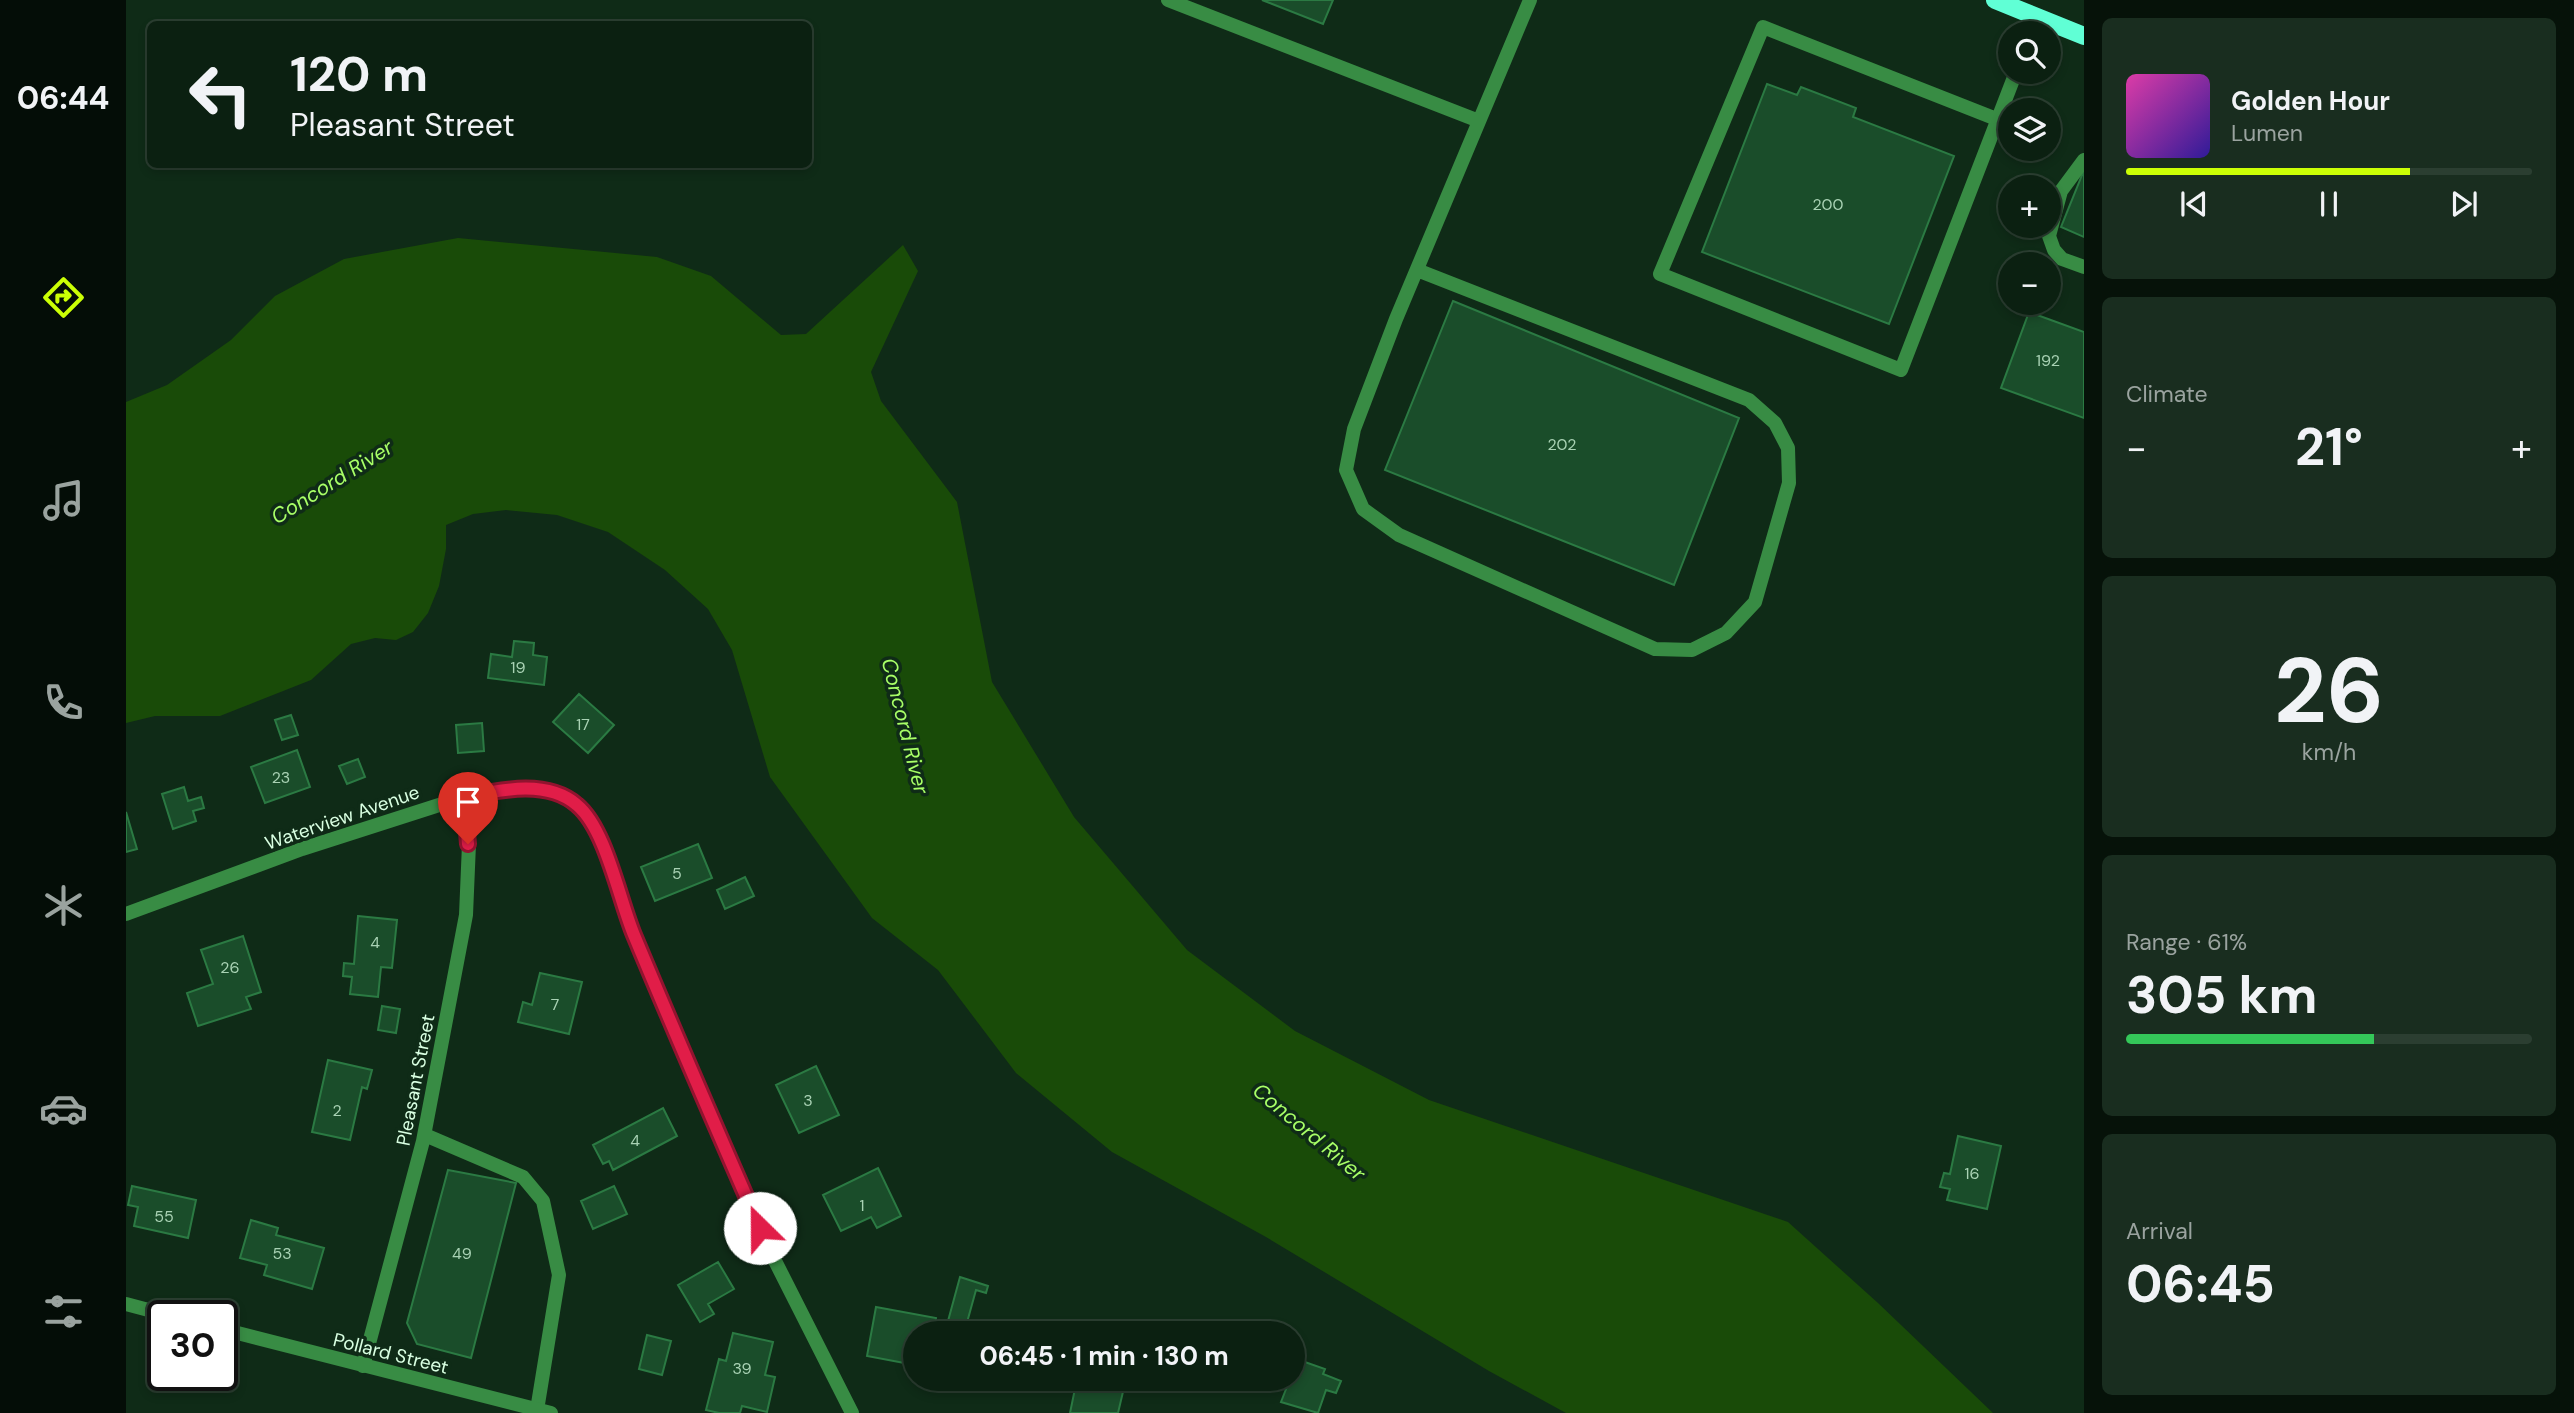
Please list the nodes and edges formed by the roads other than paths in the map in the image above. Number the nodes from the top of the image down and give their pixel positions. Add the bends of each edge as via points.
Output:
1 (1168, 0) edge
2 (1530, 0) edge
3 (1995, 0) edge
4 (2027, 21) edge
5 (2061, 31) edge
6 (2084, 36) edge
7 (1999, 120) joint
8 (1479, 121) junction
9 (2084, 160) edge
10 (2084, 267) edge
11 (1417, 270) junction
12 (464, 797) junction
13 (126, 914) edge
14 (425, 1135) junction
15 (126, 1304) edge
16 (147, 1310) edge
17 (238, 1333) edge
18 (363, 1366) junction
19 (544, 1411) edge
20 (852, 1413) edge

1 - 8 street
2 - 8 street
3 - 4 main road
5 - 6 main road
7 - 7 street via 1901,370 1660,275 1763,27
8 - 11 street
9 - 10 street via 2062,191 2049,236 2062,259
11 - 11 street via 1749,400 1774,423 1788,448 1789,483 1755,602 1726,633 1692,650 1655,649 1399,535 1363,509 1346,470 1354,429
12 - 13 street, Waterview Avenue via 326,841
12 - 14 street, Pleasant Street via 466,915
12 - 20 street, Waterview Avenue via 539,789 577,805 593,824 633,933 767,1245
14 - 18 street, Pleasant Street
14 - 19 street via 523,1177 543,1201 559,1275
15 - 16 street
17 - 18 street, Pollard Street
18 - 19 street, Pollard Street

